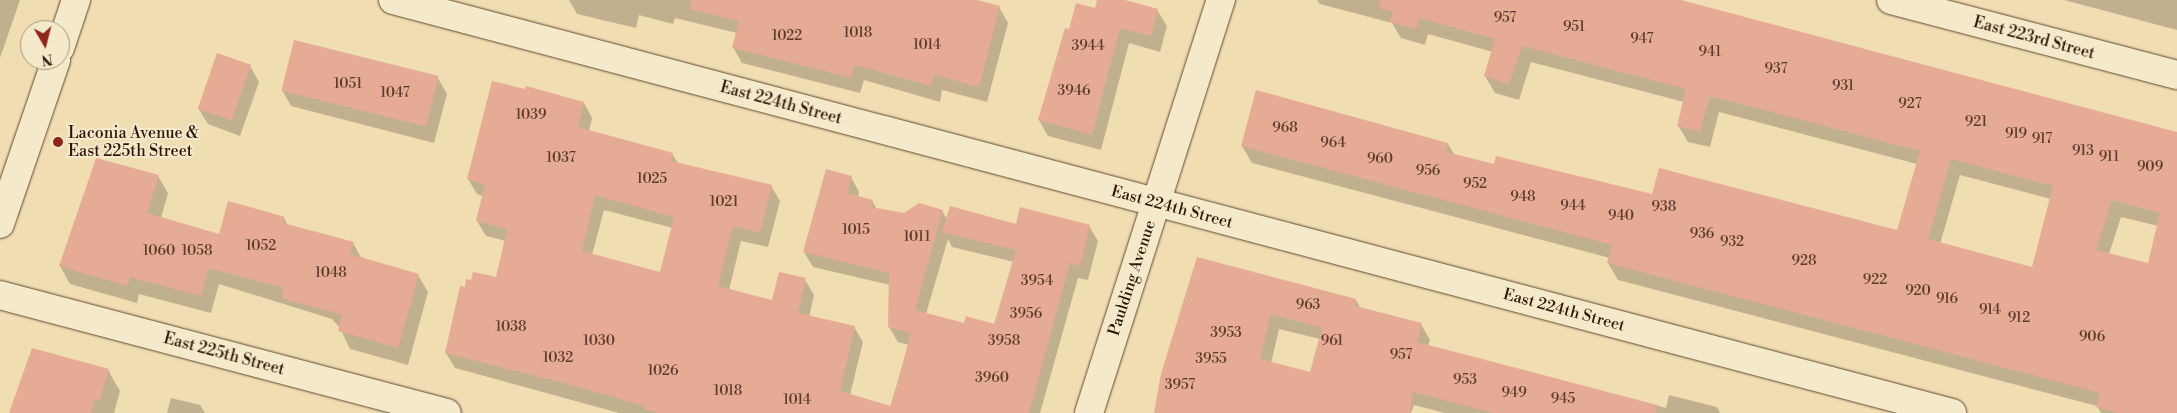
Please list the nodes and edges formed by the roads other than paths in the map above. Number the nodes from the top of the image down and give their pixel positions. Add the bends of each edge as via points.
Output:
1 (76, 0) edge
2 (393, 0) edge
3 (1220, 0) edge
4 (1891, 0) edge
5 (69, 20) edge
6 (53, 70) edge
7 (2177, 75) edge
8 (1156, 202) junction
9 (0, 224) edge
10 (0, 295) edge
11 (447, 413) edge
12 (1089, 413) edge
13 (1952, 413) edge

1 - 5 street
2 - 8 street, East 224th Street
3 - 8 street, Paulding Avenue
4 - 7 street, East 223rd Street
6 - 9 street
8 - 12 street, Paulding Avenue
8 - 13 street, East 224th Street
10 - 11 street, East 225th Street

